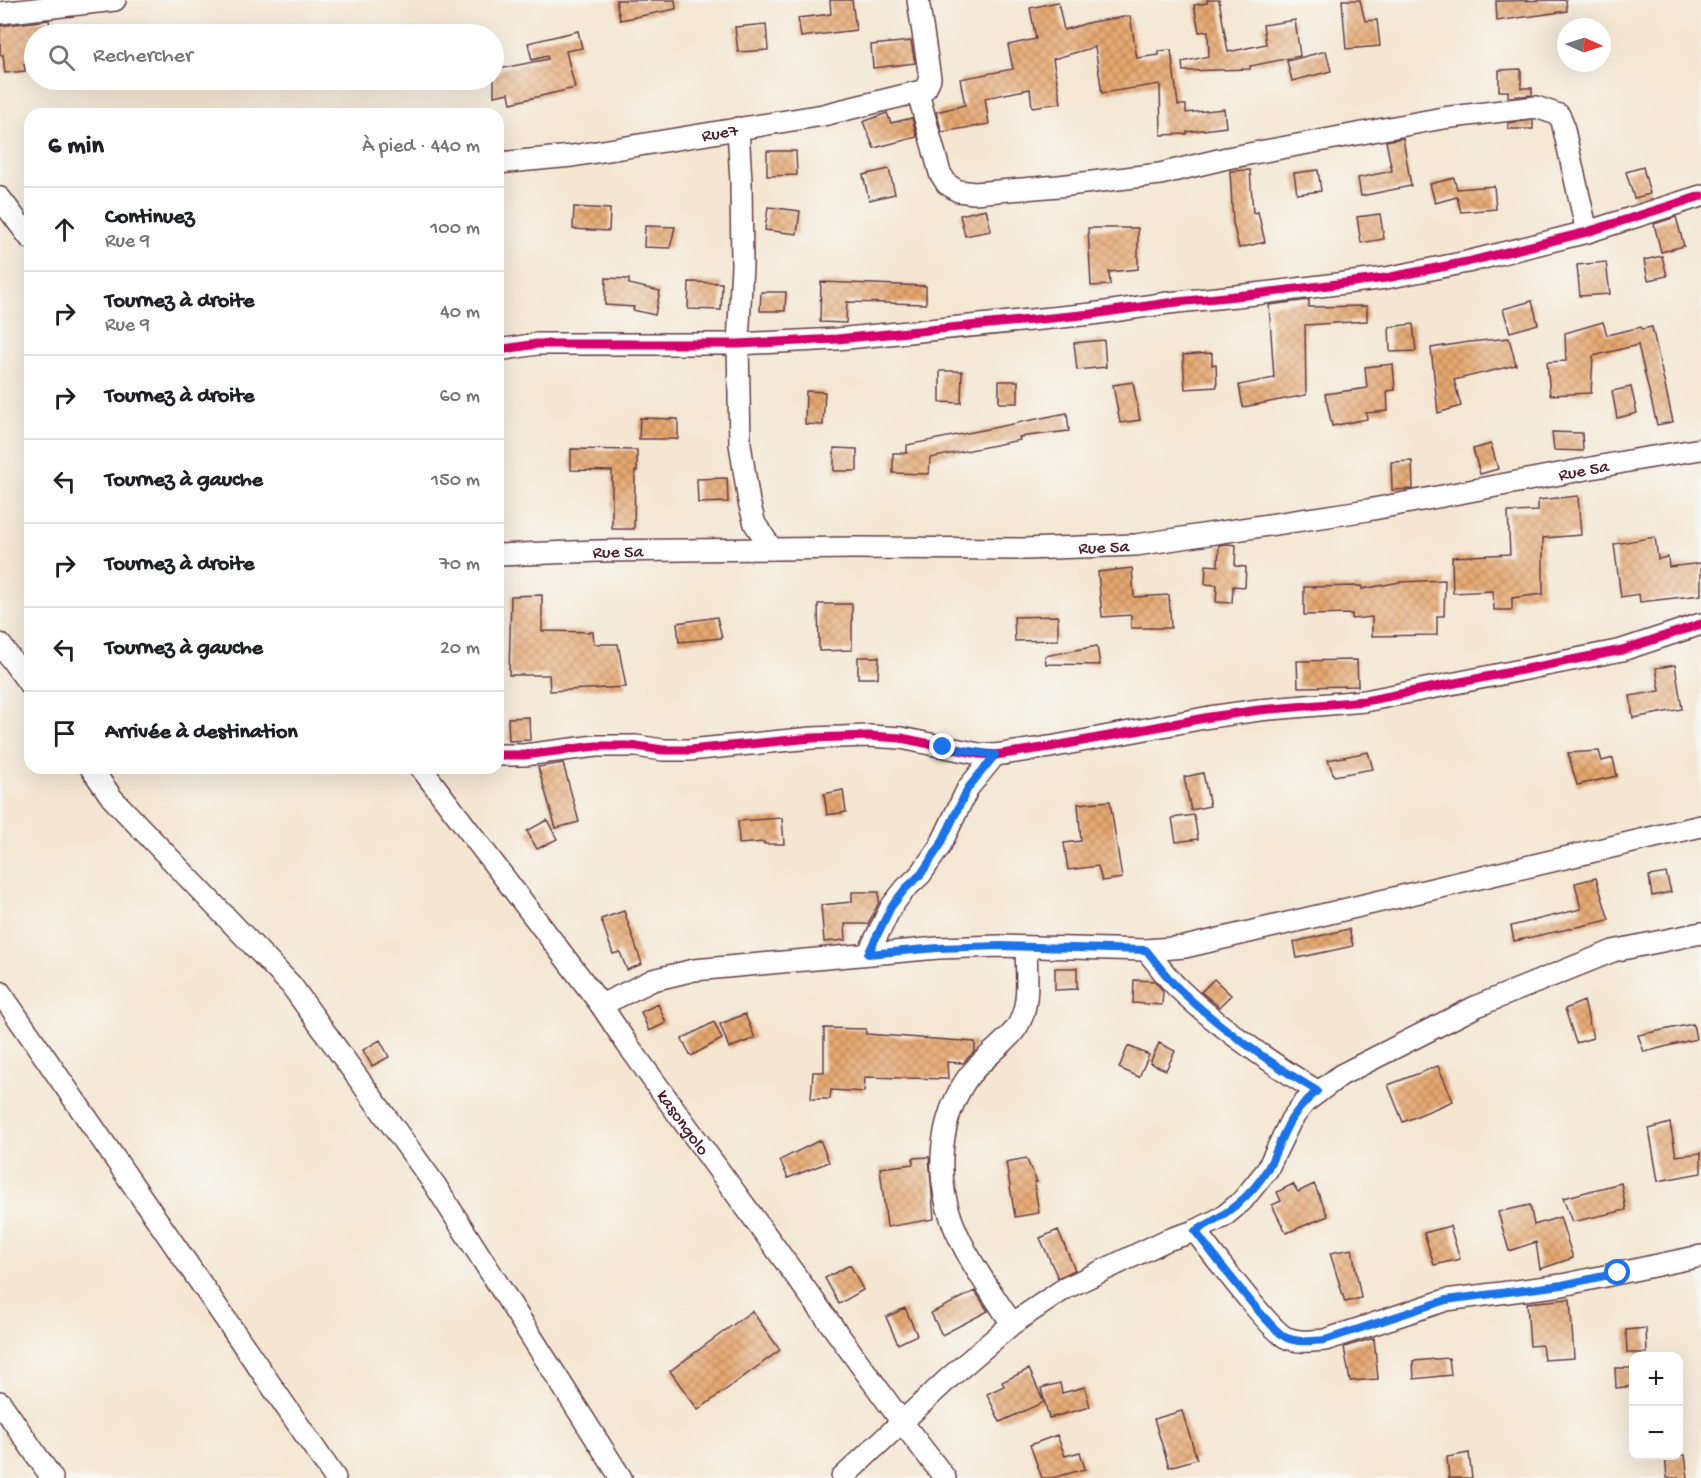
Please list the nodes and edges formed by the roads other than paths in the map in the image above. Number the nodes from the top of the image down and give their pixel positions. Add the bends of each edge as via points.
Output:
1 (115, 0) edge
2 (918, 0) edge
3 (0, 13) edge
4 (924, 85) junction
5 (738, 128) junction
6 (504, 162) edge
7 (1701, 196) edge
8 (0, 198) edge
9 (24, 230) edge
10 (1587, 232) junction
11 (738, 344) junction
12 (504, 349) edge
13 (1701, 450) edge
14 (772, 549) junction
15 (504, 555) edge
16 (1701, 624) edge
17 (0, 644) edge
18 (24, 677) edge
19 (504, 755) edge
20 (995, 755) junction
21 (95, 774) edge
22 (426, 774) edge
23 (1701, 826) edge
24 (1701, 933) edge
25 (1026, 947) junction
26 (1146, 950) junction
27 (868, 954) junction
28 (0, 992) edge
29 (601, 1005) junction
30 (1317, 1091) junction
31 (1195, 1231) junction
32 (1701, 1256) edge
33 (1012, 1324) junction
34 (0, 1402) edge
35 (902, 1422) junction
36 (52, 1478) edge
37 (335, 1478) edge
38 (621, 1478) edge
39 (843, 1478) edge
40 (945, 1478) edge

1 - 3 street
2 - 4 street
4 - 5 street, Rue7 via 823,115
4 - 10 street via 940,173 958,191 974,193 1160,174 1443,118 1536,107 1559,115 1562,121
5 - 6 street, Rue7 via 572,156
5 - 11 street via 742,265
7 - 10 street
8 - 9 street
10 - 11 street via 1386,278 1092,314 837,339
11 - 12 street via 537,344
11 - 14 street via 740,444 748,502 755,524
13 - 14 street, Rue 5a via 1368,510 1136,545
14 - 15 street, Rue 5a
16 - 20 street via 1622,650 1365,701 1210,717
17 - 18 street
19 - 20 street via 596,746 689,750 869,736
20 - 27 street via 968,788 940,846 921,874 891,907
21 - 38 street via 112,798 291,985 435,1185
22 - 29 street, kasongolo
23 - 26 street via 1212,942
24 - 30 street via 1613,951 1477,1006
25 - 26 street
25 - 27 street
25 - 33 street via 1025,1007 1015,1030 967,1079 952,1105 944,1134 942,1176 952,1220 966,1251
26 - 30 street via 1177,988 1216,1022 1273,1065
27 - 29 street via 673,974
28 - 37 street
29 - 35 street, kasongolo
30 - 31 street via 1291,1120 1267,1170 1242,1201 1223,1217
31 - 32 street via 1270,1323 1286,1338 1304,1342 1325,1340 1446,1300 1562,1285
31 - 33 street via 1167,1240 1064,1289
33 - 35 street
34 - 36 street
35 - 39 street
35 - 40 street, kasongolo

